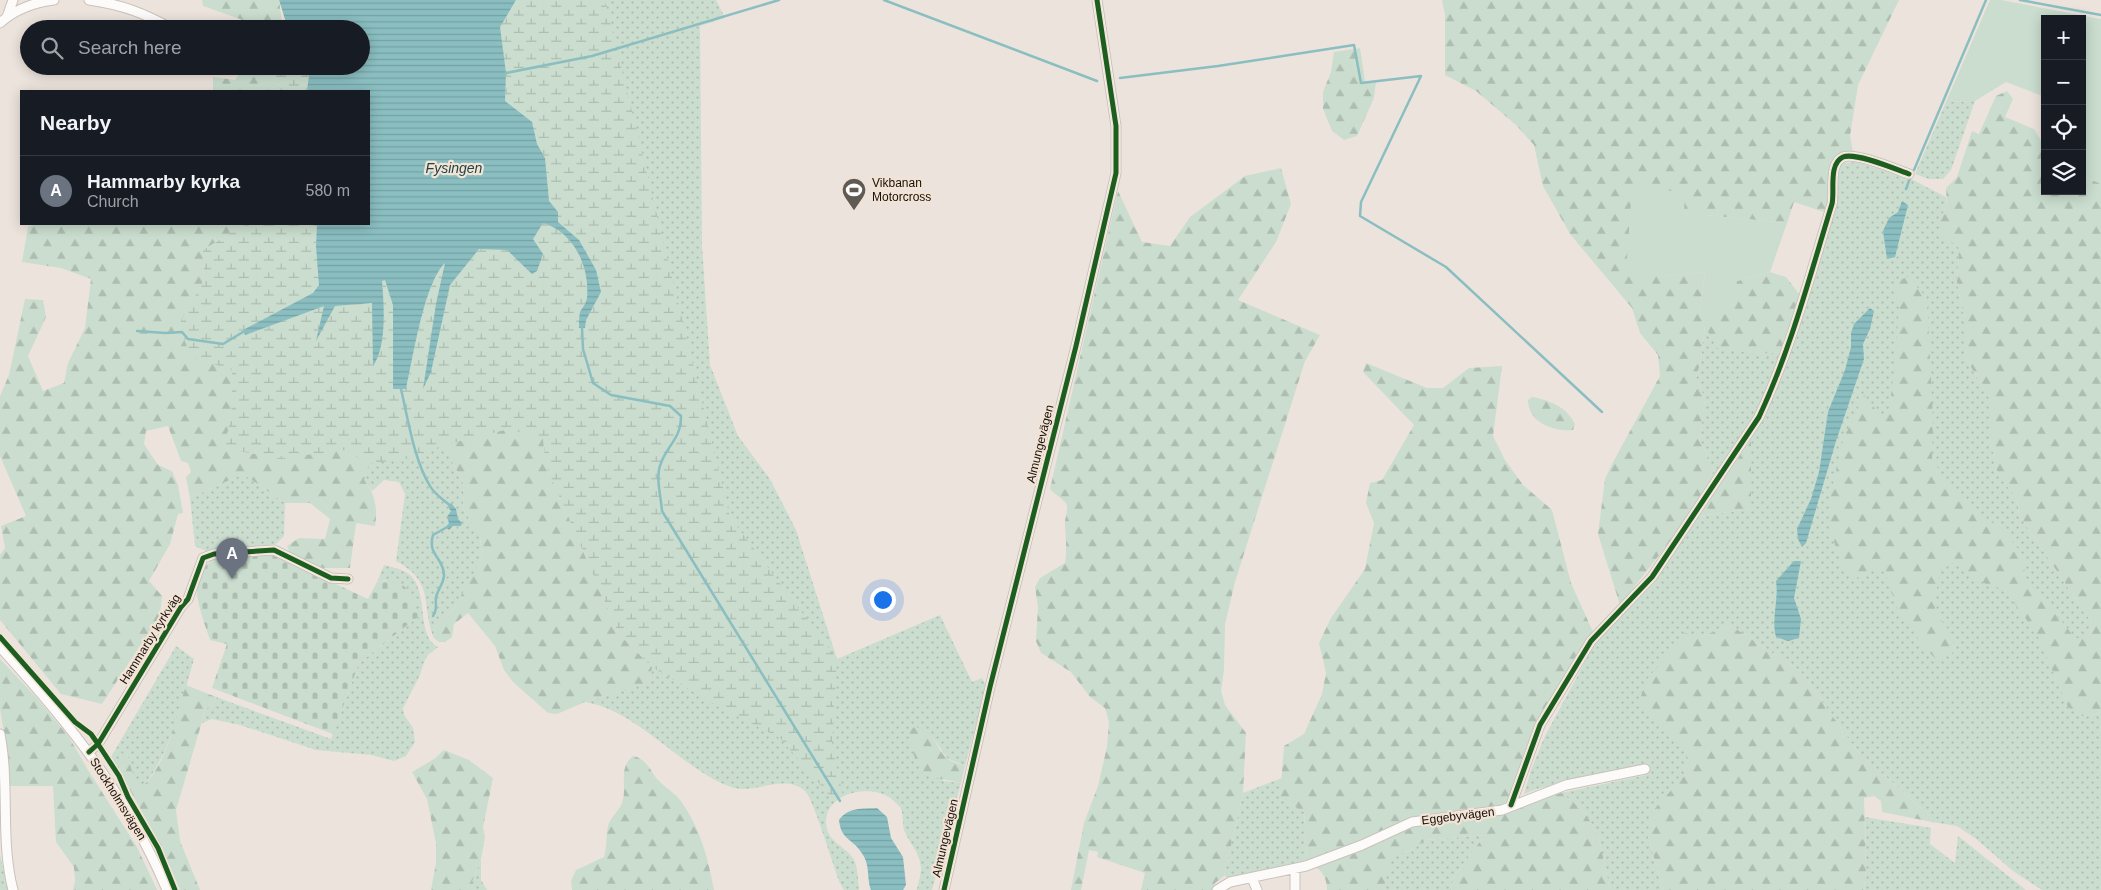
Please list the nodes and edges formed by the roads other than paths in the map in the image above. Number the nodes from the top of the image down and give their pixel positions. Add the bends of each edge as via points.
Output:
1 (13, 0) edge
2 (54, 0) edge
3 (89, 0) edge
4 (1097, 0) edge
5 (4, 20) edge
6 (156, 20) edge
7 (1909, 174) dead end
8 (348, 579) dead end
9 (0, 647) edge
10 (0, 734) edge
11 (88, 752) junction
12 (1645, 769) dead end
13 (1512, 805) junction
14 (1295, 870) junction
15 (1252, 878) junction
16 (13, 890) edge
17 (167, 890) edge
18 (944, 890) edge
19 (1217, 890) edge
20 (1257, 890) edge
21 (1295, 890) edge

1 - 5 street
2 - 5 street via 22,9
3 - 6 street via 107,2
4 - 18 street, Almungevägen via 1116,126 1116,173 990,687
7 - 13 street via 1854,156 1837,163 1833,198 1804,294 1772,389 1759,417 1652,577 1591,641 1540,725
8 - 11 street, Hammarby kyrkväg via 331,578 274,550 214,554 204,558 188,599 98,744
9 - 11 street, Stockholmsvägen via 55,708
10 - 16 street via 4,765 2,842
11 - 17 street, Stockholmsvägen via 122,800
12 - 13 street, Eggebyvägen via 1566,785
13 - 14 street, Eggebyvägen via 1502,810 1412,822
14 - 15 street, Eggebyvägen
14 - 21 street
15 - 19 street, Eggebyvägen via 1230,882
15 - 20 street

